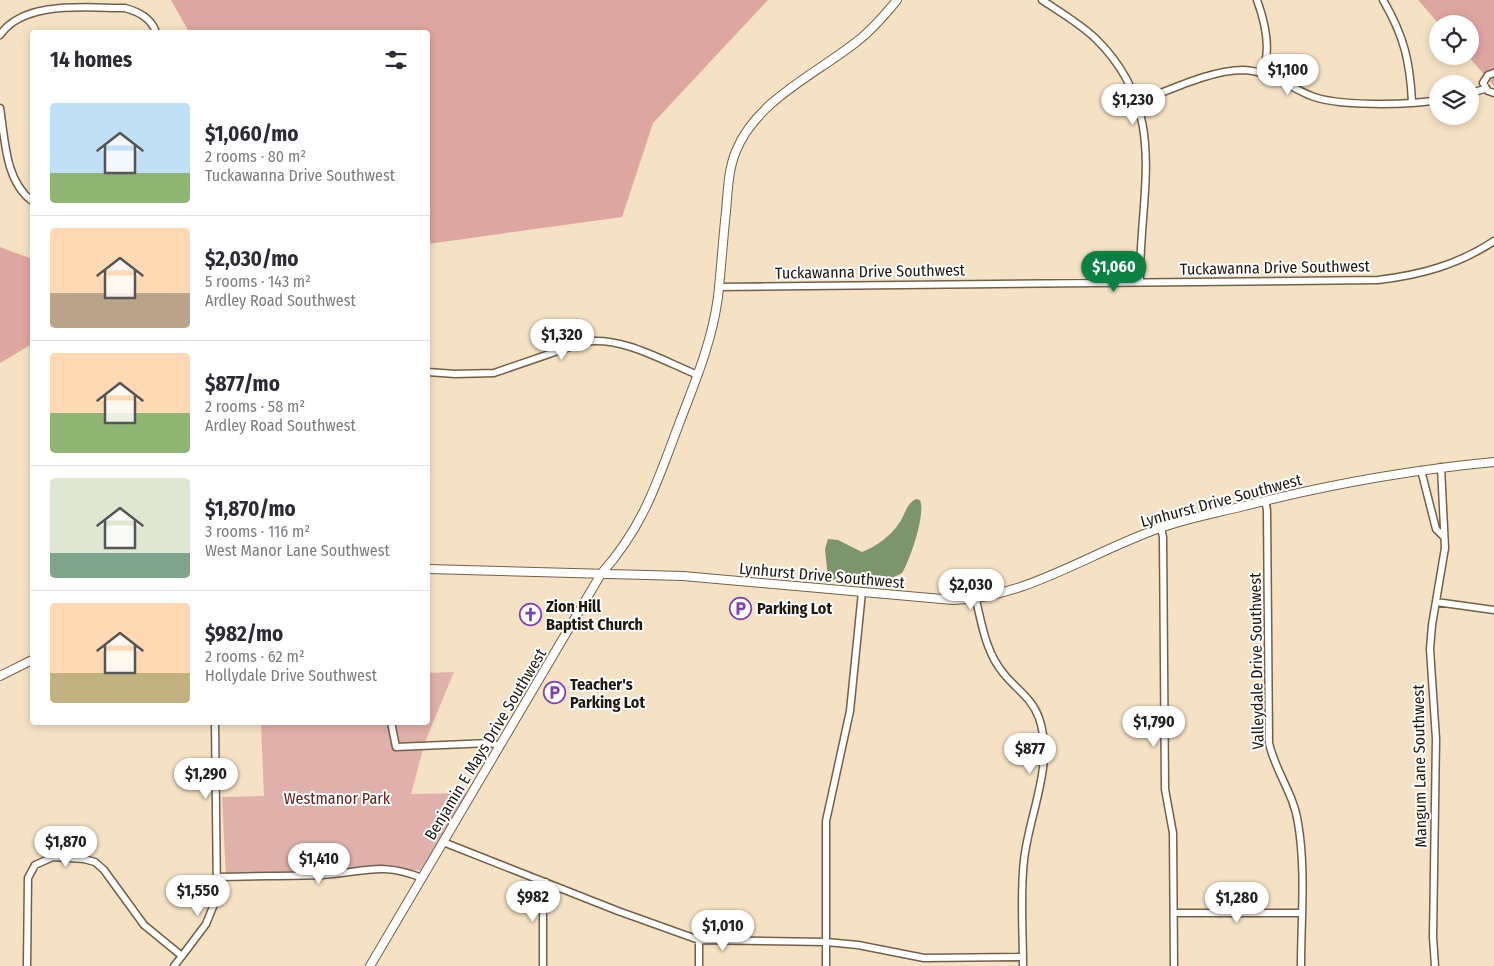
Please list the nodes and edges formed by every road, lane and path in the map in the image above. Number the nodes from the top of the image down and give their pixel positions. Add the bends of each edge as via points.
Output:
1 (897, 0) edge
2 (1042, 0) edge
3 (1257, 0) edge
4 (1383, 0) edge
5 (155, 30) edge
6 (0, 35) edge
7 (1262, 72) junction
8 (1494, 73) edge
9 (1485, 89) junction
10 (1479, 91) edge
11 (1494, 93) edge
12 (1429, 101) edge
13 (1138, 102) junction
14 (1412, 102) junction
15 (0, 108) edge
16 (30, 199) edge
17 (1494, 241) edge
18 (1140, 282) junction
19 (719, 287) junction
20 (430, 372) edge
21 (698, 375) junction
22 (1494, 462) edge
23 (1441, 467) junction
24 (1421, 470) junction
25 (1265, 500) junction
26 (1161, 528) junction
27 (1444, 537) junction
28 (430, 569) edge
29 (602, 574) junction
30 (862, 592) junction
31 (976, 600) junction
32 (1436, 602) junction
33 (1494, 610) edge
34 (30, 661) edge
35 (0, 676) edge
36 (215, 725) edge
37 (392, 725) edge
38 (500, 746) junction
39 (443, 842) junction
40 (218, 877) junction
41 (422, 878) junction
42 (546, 882) junction
43 (1174, 913) junction
44 (1301, 913) junction
45 (699, 940) junction
46 (826, 942) junction
47 (182, 956) junction
48 (1023, 957) junction
49 (27, 966) edge
50 (174, 966) edge
51 (370, 966) edge
52 (543, 966) edge
53 (699, 966) edge
54 (826, 966) edge
55 (1023, 966) edge
56 (1174, 966) edge
57 (1301, 966) edge
58 (1435, 966) edge

1 - 19 street, Benjamin E Mays Drive Southwest via 856,43 767,107 745,133 729,174
2 - 13 street via 1086,30 1107,50
3 - 7 street via 1266,36
4 - 14 street via 1405,46
5 - 6 street via 148,19 125,8 45,8 16,18
7 - 13 street via 1241,70 1216,74
7 - 14 street via 1310,96 1329,101
8 - 9 street via 1485,77
9 - 10 street
9 - 11 street
12 - 14 street
13 - 18 street via 1147,154
15 - 16 street via 10,167 17,184
17 - 18 street, Tuckawanna Drive Southwest via 1466,258 1433,271 1382,280
18 - 19 street, Tuckawanna Drive Southwest
19 - 21 street, Benjamin E Mays Drive Southwest via 712,332
20 - 21 street via 494,373 584,342 600,340 628,347
21 - 29 street, Benjamin E Mays Drive Southwest via 639,524
22 - 23 street, Lynhurst Drive Southwest
23 - 24 street, Lynhurst Drive Southwest
23 - 27 street, Mangum Lane Southwest
24 - 25 street, Lynhurst Drive Southwest
24 - 27 street via 1436,529
25 - 26 street, Lynhurst Drive Southwest
25 - 44 street, Valleydale Drive Southwest via 1269,743 1298,821
26 - 31 street, Lynhurst Drive Southwest via 1008,592
26 - 43 street via 1165,789 1174,833
27 - 32 street, Mangum Lane Southwest via 1442,575
28 - 29 street, Lynhurst Drive Southwest
29 - 30 street, Lynhurst Drive Southwest via 683,576
29 - 38 street, Benjamin E Mays Drive Southwest
30 - 31 street, Lynhurst Drive Southwest
30 - 46 street via 850,711 826,821
31 - 48 street via 992,656 1003,674 1032,703 1043,734 1040,782 1024,861
32 - 33 street
32 - 58 street, Mangum Lane Southwest via 1430,649 1436,740
34 - 35 street
36 - 40 street
37 - 38 street via 396,746
38 - 39 street, Benjamin E Mays Drive Southwest
39 - 41 street, Benjamin E Mays Drive Southwest
39 - 42 street
40 - 41 street via 324,875 388,868
40 - 47 street via 212,913
41 - 51 street, Benjamin E Mays Drive Southwest
42 - 45 street
42 - 52 street via 543,893
43 - 44 street
43 - 56 street
44 - 57 street, Valleydale Drive Southwest
45 - 46 street
45 - 53 street
46 - 48 street via 924,958
46 - 54 street
47 - 49 street via 144,925 95,862 53,856 35,865 28,878
47 - 50 street
48 - 55 street

